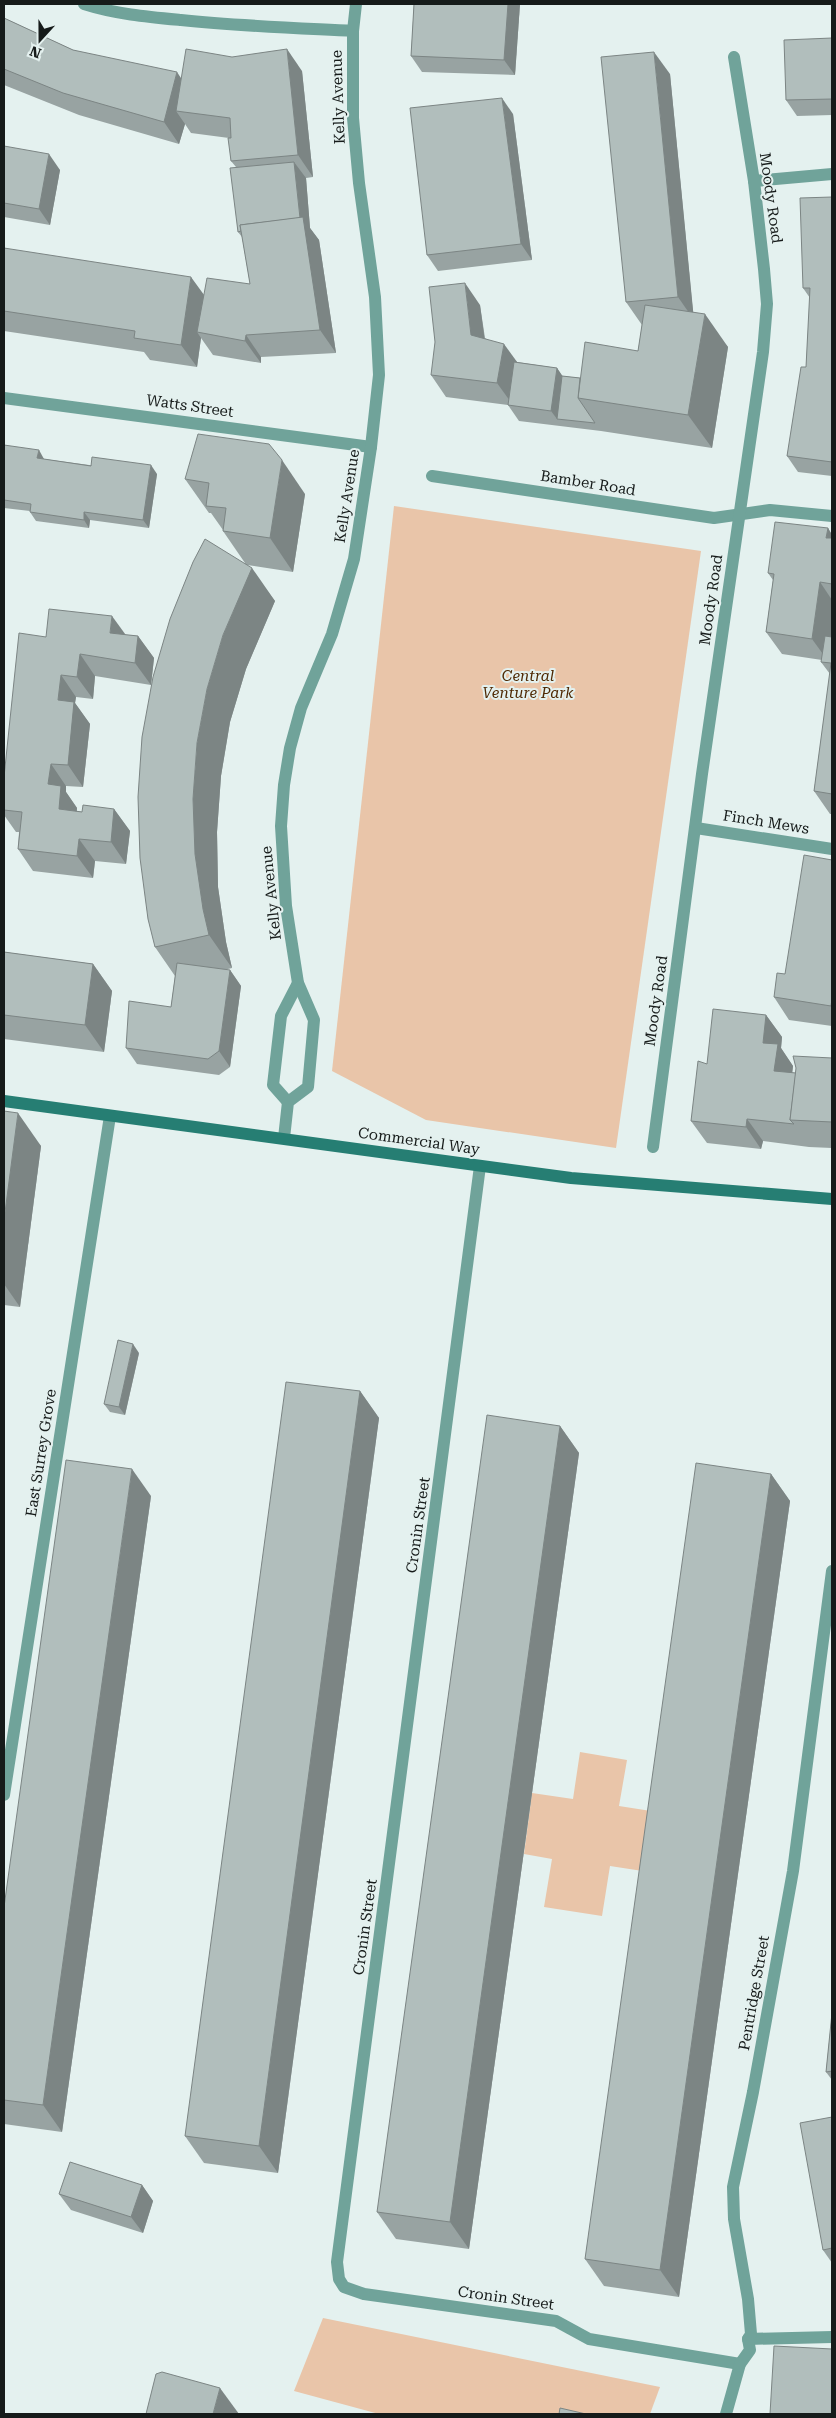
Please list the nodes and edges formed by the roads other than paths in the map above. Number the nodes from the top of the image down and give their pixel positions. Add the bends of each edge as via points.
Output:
1 (84, 4) edge
2 (356, 4) edge
3 (353, 31) junction
4 (734, 57) dead end
5 (832, 174) edge
6 (754, 181) junction
7 (4, 398) edge
8 (371, 447) junction
9 (432, 476) dead end
10 (740, 515) junction
11 (832, 516) edge
12 (696, 828) junction
13 (832, 848) edge
14 (298, 983) junction
15 (4, 1101) edge
16 (288, 1102) junction
17 (110, 1116) junction
18 (284, 1138) junction
19 (653, 1147) dead end
20 (480, 1166) junction
21 (832, 1199) edge
22 (832, 1571) edge
23 (4, 1796) edge
24 (832, 2337) edge
25 (748, 2339) junction
26 (740, 2364) junction
27 (726, 2414) edge

1 - 3 street via 155,18
2 - 3 street, Kelly Avenue
3 - 8 street, Kelly Avenue via 353,118 379,339 379,375
4 - 6 street, Moody Road
5 - 6 street
6 - 10 street, Moody Road via 767,304
7 - 8 street, Watts Street
8 - 14 street, Kelly Avenue via 354,559 332,634 301,708 288,757 280,826
9 - 10 street, Bamber Road via 714,518
10 - 11 street, Bamber Road via 770,510
10 - 12 street, Moody Road
12 - 13 street, Finch Mews
12 - 19 street, Moody Road
14 - 16 street via 281,1016 273,1085
14 - 16 street, Kelly Avenue via 314,1020 308,1087
15 - 17 street, Commercial Way
16 - 18 street
17 - 18 street, Commercial Way
17 - 23 street, East Surrey Grove
18 - 20 street, Commercial Way
20 - 21 street, Commercial Way via 659,1186
20 - 26 street, Cronin Street via 338,2252 339,2279 344,2287 364,2294 556,2321 589,2339
22 - 25 street, Pentridge Street via 793,1870 733,2187 734,2219 749,2306 751,2334
24 - 25 street
25 - 26 street, Pentridge Street via 750,2350
26 - 27 street, Pentridge Street

